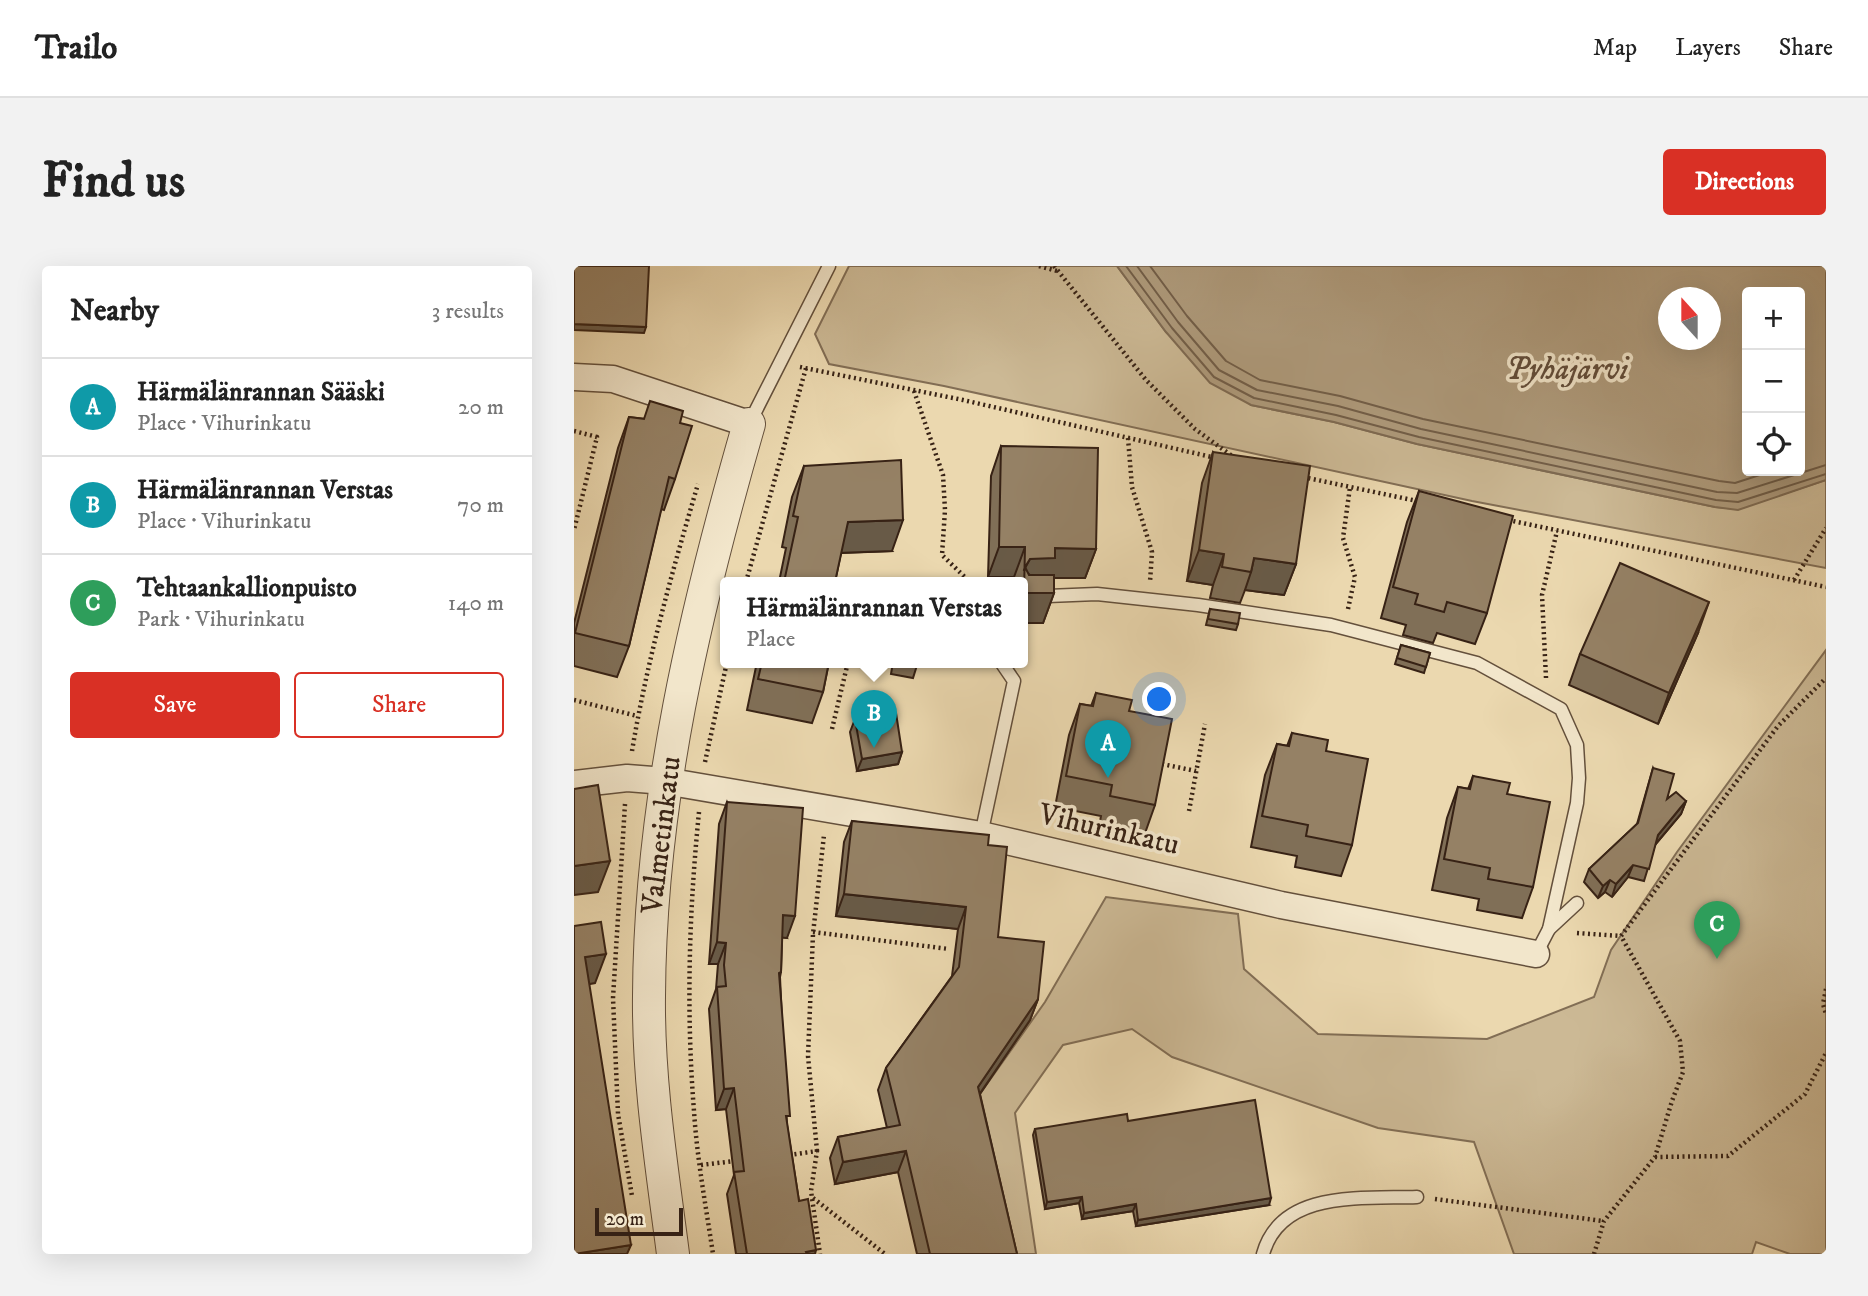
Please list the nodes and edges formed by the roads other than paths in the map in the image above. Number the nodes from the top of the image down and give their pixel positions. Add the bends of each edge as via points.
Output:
1 (829, 266) edge
2 (574, 377) edge
3 (749, 424) junction
4 (1028, 597) edge
5 (1005, 668) edge
6 (664, 781) junction
7 (574, 784) edge
8 (981, 835) junction
9 (1577, 903) dead end
10 (1549, 929) junction
11 (1536, 954) joint
12 (1417, 1197) road end
13 (673, 1254) edge
14 (1263, 1254) edge

1 - 3 lane
2 - 3 street via 613,379
3 - 6 street, Valmetinkatu via 692,635
4 - 10 lane via 1097,594 1340,628 1476,663 1561,709 1577,745 1579,778
5 - 8 lane via 1014,681
6 - 7 street, Vihurinkatu via 627,778
6 - 8 street, Vihurinkatu
6 - 13 street, Valmetinkatu via 649,998 654,1109
8 - 11 street, Vihurinkatu via 1281,905
9 - 10 lane
10 - 11 lane
12 - 14 lane via 1320,1201 1286,1217

